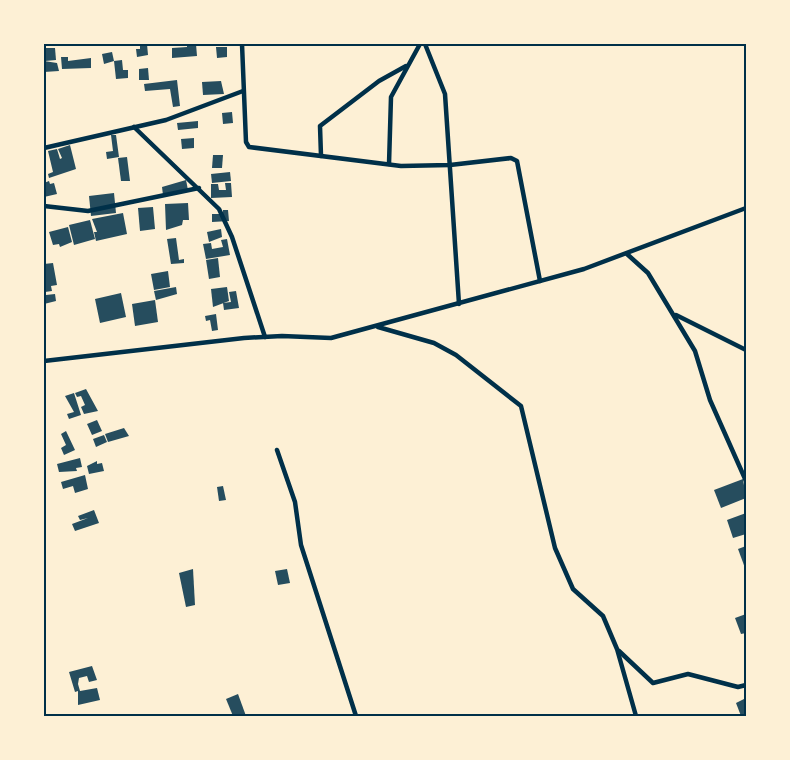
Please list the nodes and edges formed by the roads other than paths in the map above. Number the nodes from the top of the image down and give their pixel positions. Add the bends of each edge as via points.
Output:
1 (242, 44) edge
2 (420, 44) edge
3 (425, 44) edge
4 (406, 66) junction
5 (243, 91) junction
6 (134, 128) junction
7 (44, 148) edge
8 (321, 156) junction
9 (389, 164) junction
10 (450, 165) junction
11 (199, 188) junction
12 (44, 206) edge
13 (747, 208) edge
14 (627, 254) junction
15 (540, 281) junction
16 (459, 304) junction
17 (674, 314) junction
18 (376, 326) junction
19 (265, 337) junction
20 (747, 350) edge
21 (44, 361) edge
22 (277, 450) dead end
23 (747, 481) edge
24 (617, 649) junction
25 (747, 686) edge
26 (356, 717) edge
27 (636, 717) edge

1 - 5 street
2 - 4 street
3 - 10 street via 445,94
4 - 8 street via 320,126
4 - 9 street via 391,98
5 - 6 street
5 - 8 street via 246,146
6 - 7 street
6 - 11 street
8 - 9 street
9 - 10 street
10 - 15 street via 511,158 517,161
10 - 16 street
11 - 12 street via 88,211
11 - 19 street via 219,208 232,237
13 - 14 street
14 - 15 street
14 - 17 street via 648,273
15 - 16 street
16 - 18 street
17 - 20 street
17 - 23 street via 695,351 710,400
18 - 19 street via 331,338
18 - 24 street via 434,343 456,355 521,406 555,548 573,589 603,616
19 - 21 street
22 - 26 street via 295,502 301,545
24 - 25 street via 653,682 688,674
24 - 27 street

